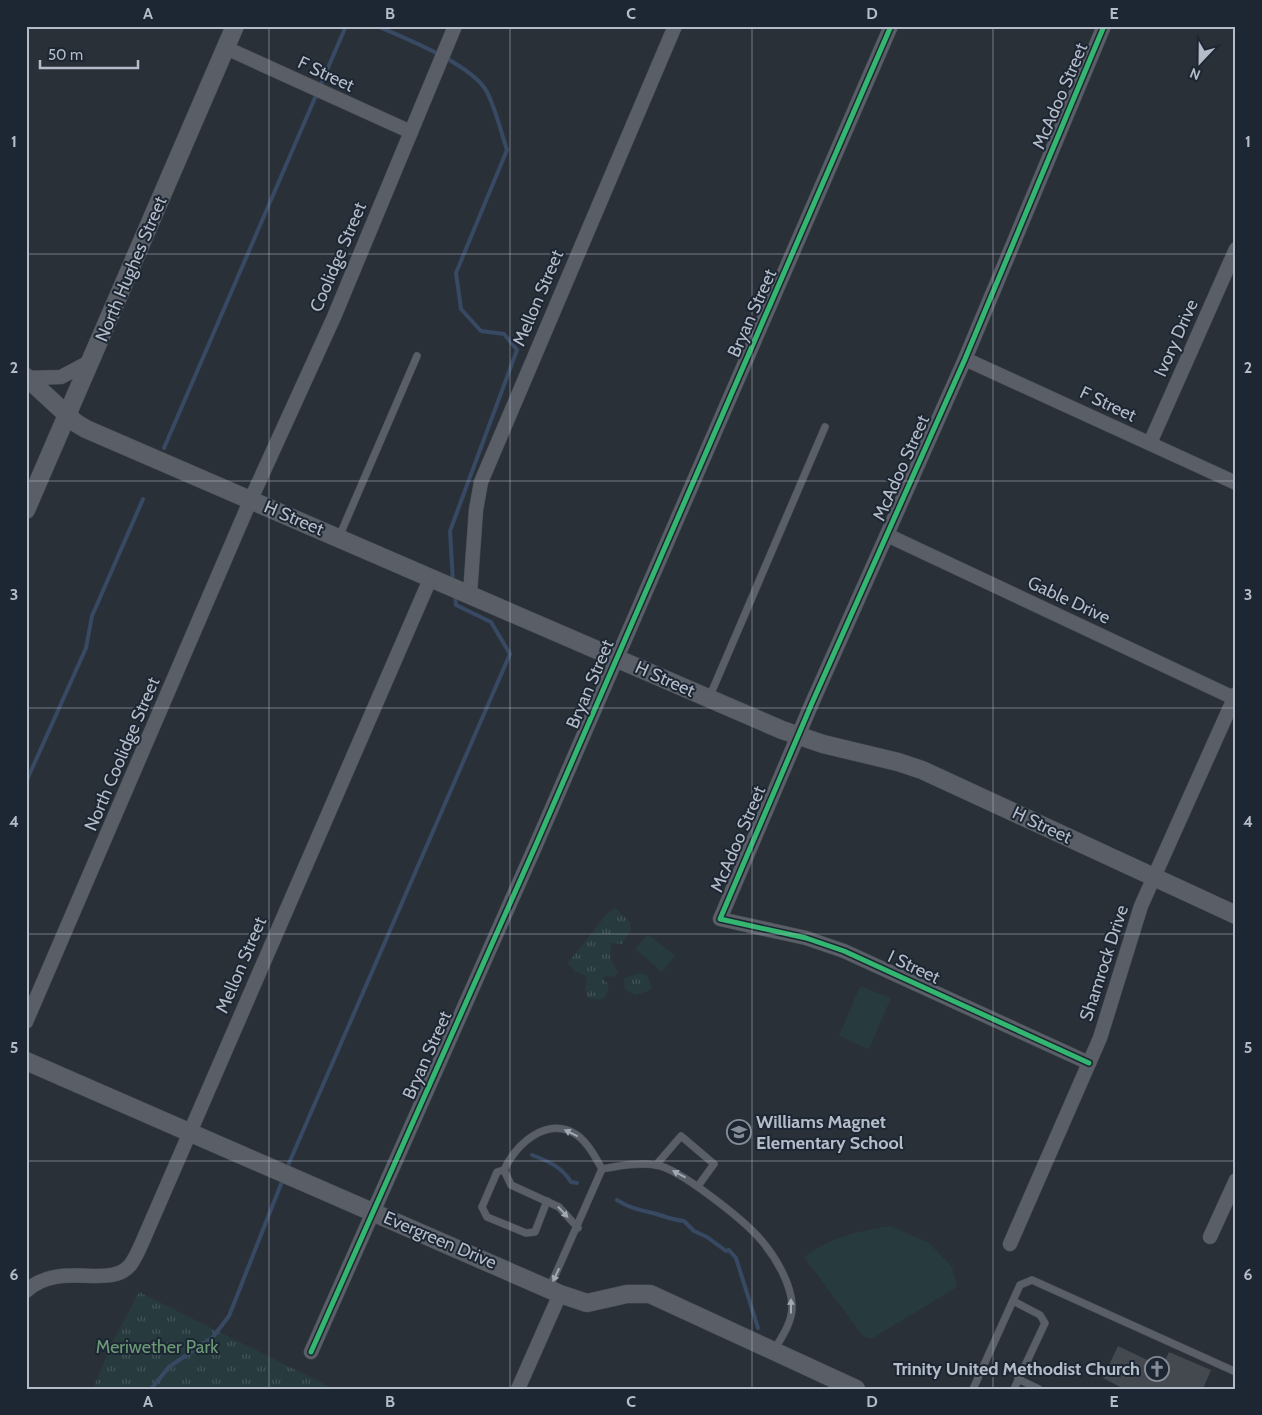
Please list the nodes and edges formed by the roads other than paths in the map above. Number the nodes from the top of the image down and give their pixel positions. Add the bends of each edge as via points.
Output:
1 (235, 26) edge
2 (455, 26) edge
3 (675, 26) edge
4 (891, 26) edge
5 (1104, 26) edge
6 (226, 48) junction
7 (411, 132) junction
8 (1236, 249) edge
9 (417, 356) dead end
10 (965, 358) junction
11 (92, 361) junction
12 (27, 378) edge
13 (68, 416) junction
14 (824, 428) dead end
15 (1150, 443) junction
16 (1236, 483) edge
17 (251, 499) junction
18 (26, 510) edge
19 (887, 535) junction
20 (339, 537) junction
21 (435, 579) junction
22 (466, 592) junction
23 (617, 658) junction
24 (1235, 697) edge
25 (709, 698) junction
26 (798, 735) junction
27 (1154, 877) junction
28 (1236, 915) edge
29 (720, 919) joint
30 (26, 1022) edge
31 (26, 1061) edge
32 (1089, 1063) junction
33 (189, 1133) junction
34 (656, 1165) junction
35 (602, 1169) junction
36 (504, 1170) junction
37 (1236, 1180) edge
38 (698, 1186) junction
39 (547, 1201) junction
40 (373, 1211) junction
41 (578, 1228) junction
42 (1210, 1237) dead end
43 (1010, 1244) dead end
44 (26, 1291) edge
45 (555, 1292) junction
46 (1013, 1301) junction
47 (773, 1351) junction
48 (312, 1352) dead end
49 (1236, 1372) edge
50 (1018, 1379) junction
51 (518, 1389) edge
52 (856, 1389) edge
53 (973, 1389) edge
54 (1014, 1389) edge
55 (1038, 1389) edge

1 - 6 street, North Hughes Street
2 - 7 street, Coolidge Street
3 - 22 street, Mellon Street via 481,482
4 - 23 street, Bryan Street
5 - 10 street, McAdoo Street
6 - 7 street, F Street
6 - 11 street, North Hughes Street
7 - 17 street, Coolidge Street via 334,317
8 - 15 street, Ivory Drive
9 - 20 lane
10 - 15 street, F Street
10 - 19 street, McAdoo Street
11 - 12 street, H Street via 61,377
11 - 13 street, North Hughes Street
12 - 13 street, H Street
13 - 17 street, H Street via 86,429
13 - 18 street, North Hughes Street
14 - 25 lane
15 - 16 street, F Street
17 - 20 street, H Street
17 - 30 street, North Coolidge Street
19 - 24 street, Gable Drive
19 - 26 street, McAdoo Street
20 - 21 street, H Street
21 - 22 street, H Street
21 - 33 street, Mellon Street
22 - 23 street, H Street
23 - 25 street, H Street
23 - 40 street, Bryan Street
24 - 27 street, Shamrock Drive
25 - 26 street, H Street
26 - 27 street, H Street via 922,770
26 - 29 street, McAdoo Street
27 - 28 street, H Street
27 - 32 street, Shamrock Drive via 1135,921 1109,1011
29 - 32 street, I Street via 806,938 844,951
31 - 33 street, Evergreen Drive
32 - 43 street, Shamrock Drive
33 - 40 street, Evergreen Drive
33 - 44 street, Mellon Street via 148,1229 131,1264 124,1271 109,1276 59,1275 40,1281
34 - 35 lane
38 -> 34 lane via 678,1173
34 - 38 lane via 681,1136 714,1164
35 -> 36 lane via 576,1135 560,1129 545,1130 522,1142
35 - 41 lane
36 - 39 lane via 511,1184
36 - 39 lane via 497,1172 482,1207 487,1217 526,1233 535,1232
37 - 42 street
47 -> 38 lane via 792,1313 790,1293 784,1279 761,1239
39 -> 41 lane via 559,1207
40 - 45 street, Evergreen Drive
40 - 48 street, Bryan Street
41 -> 45 lane
45 - 47 street, Evergreen Drive via 587,1303 627,1294 650,1294
45 - 51 street
46 - 49 lane via 1020,1285 1032,1280
46 - 50 lane via 1040,1315 1045,1323
46 - 53 lane
47 - 52 street, Evergreen Drive
50 - 54 lane
50 - 55 lane

